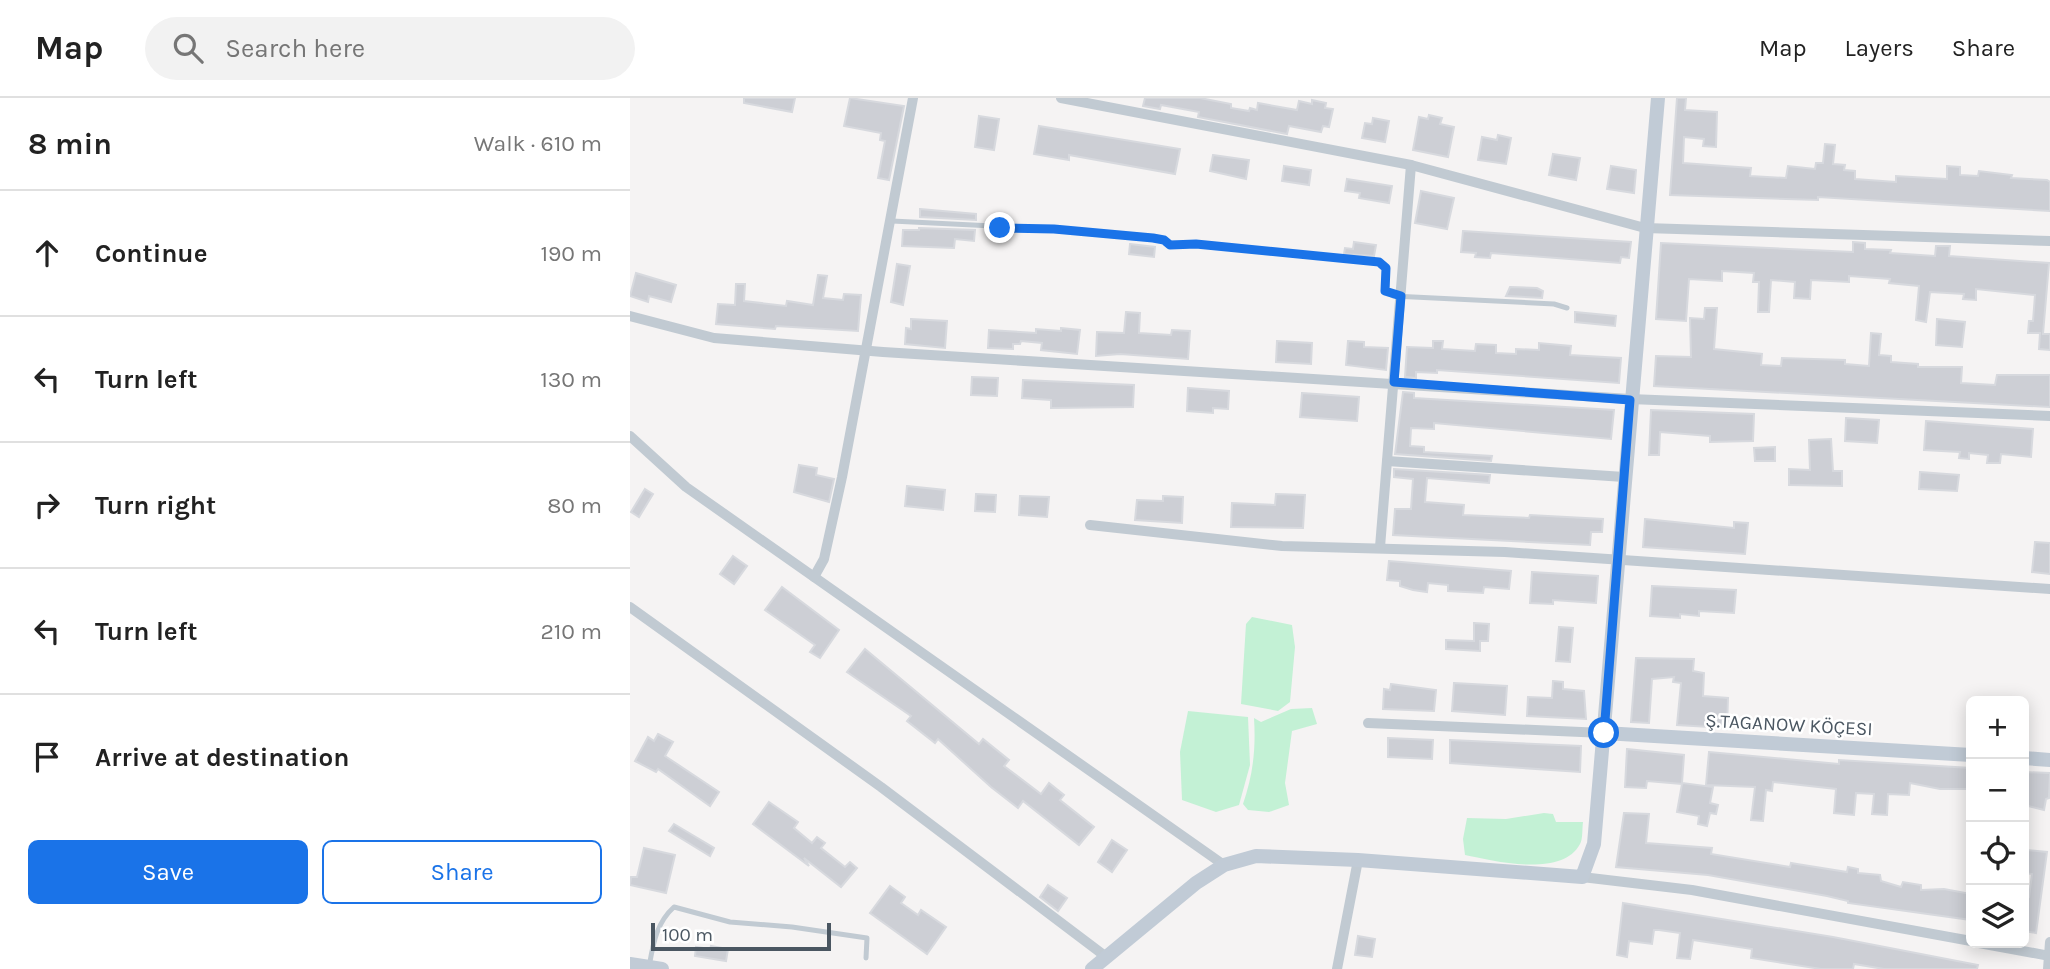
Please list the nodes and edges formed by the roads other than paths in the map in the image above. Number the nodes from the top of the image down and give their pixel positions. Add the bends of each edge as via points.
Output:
1 (914, 98) edge
2 (1061, 98) edge
3 (1658, 98) edge
4 (1411, 165) junction
5 (892, 222) junction
6 (1645, 228) junction
7 (2050, 241) edge
8 (1401, 296) junction
9 (1567, 308) dead end
10 (630, 316) edge
11 (866, 351) junction
12 (1394, 382) junction
13 (1630, 400) junction
14 (2050, 416) edge
15 (630, 436) edge
16 (1387, 461) junction
17 (1624, 477) junction
18 (1090, 525) dead end
19 (1380, 547) junction
20 (1618, 559) junction
21 (814, 578) junction
22 (2050, 589) edge
23 (630, 607) edge
24 (1368, 723) dead end
25 (1604, 733) junction
26 (1966, 755) edge
27 (2029, 758) edge
28 (2050, 760) edge
29 (1358, 860) junction
30 (1224, 865) junction
31 (1582, 877) junction
32 (1966, 940) edge
33 (2050, 942) edge
34 (2006, 948) edge
35 (1105, 956) junction
36 (2049, 956) edge
37 (866, 958) dead end
38 (630, 964) edge
39 (655, 968) edge
40 (1091, 969) edge
41 (1337, 969) edge
42 (2048, 969) edge

1 - 5 street
2 - 4 street
3 - 6 street
4 - 6 street
4 - 8 street
5 - 8 lane via 1054,229 1153,238 1170,245 1379,262 1386,268 1385,291
5 - 11 street
6 - 7 street
6 - 13 street
8 - 9 lane
8 - 12 street
10 - 11 street via 714,338
11 - 12 street
11 - 21 street via 824,559
12 - 13 street
12 - 16 street
13 - 14 street
13 - 17 street
15 - 21 street via 686,487
16 - 17 street
16 - 19 street
17 - 20 street
18 - 19 street via 1282,546
19 - 20 street
20 - 22 street
20 - 25 street
21 - 30 street
23 - 35 street
24 - 25 street
25 - 26 street, Ş.TAGANOW KÖÇESI
25 - 31 street via 1594,844
27 - 28 street
29 - 30 street via 1256,856
29 - 31 street
29 - 41 street
30 - 35 street
31 - 32 street via 1692,890
33 - 36 street
34 - 36 street
35 - 40 street
36 - 42 street
37 - 39 lane via 867,938 730,922 674,907 655,936
38 - 39 street

